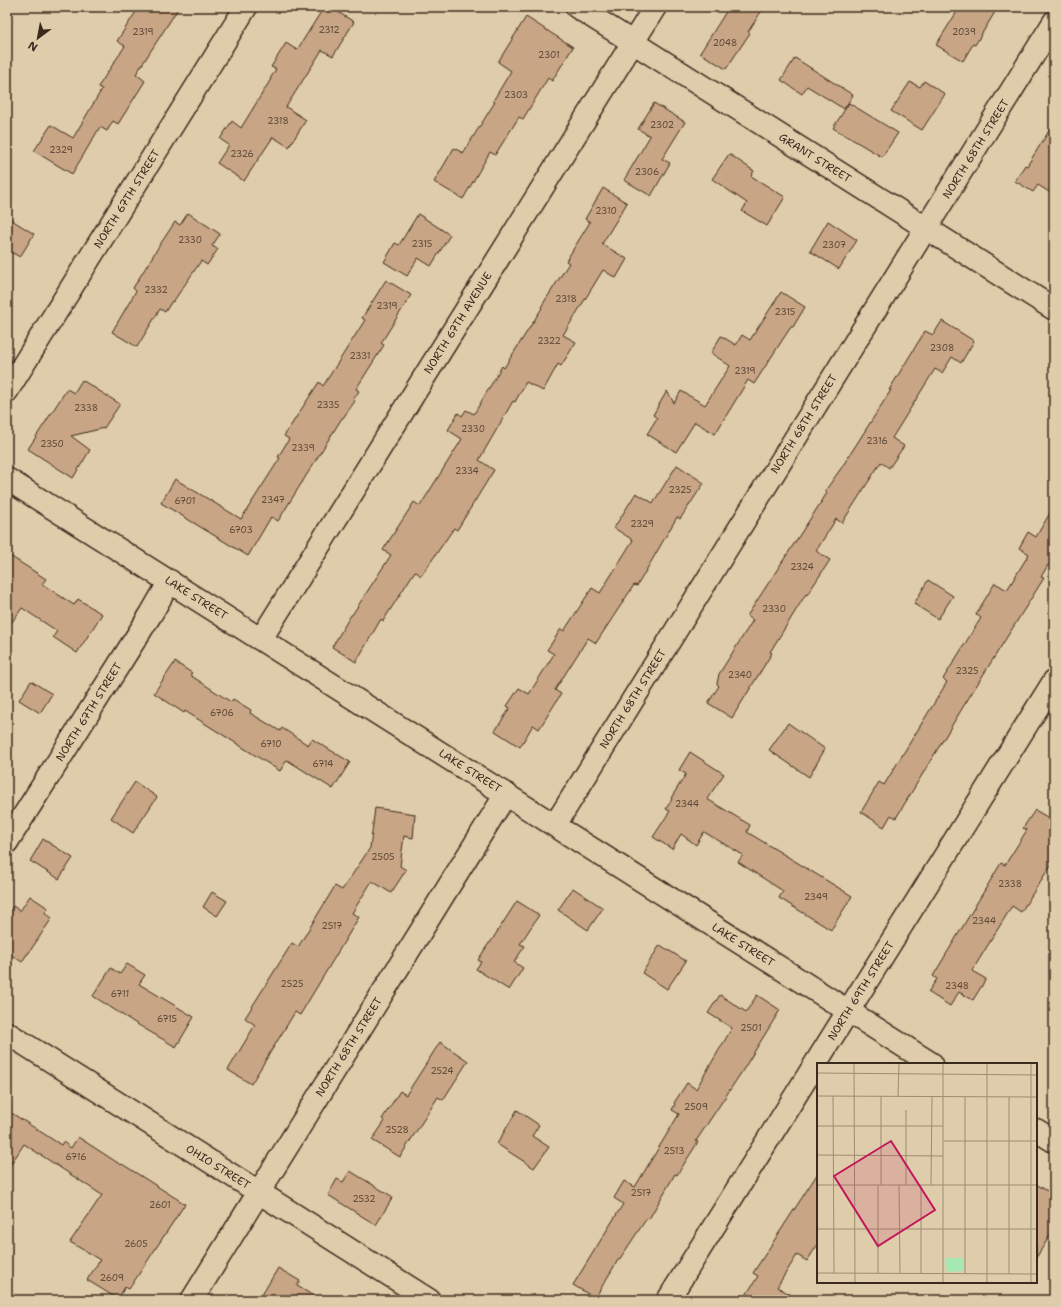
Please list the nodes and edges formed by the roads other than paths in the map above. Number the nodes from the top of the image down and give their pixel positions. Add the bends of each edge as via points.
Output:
1 (246, 7) edge
2 (577, 7) edge
3 (655, 7) edge
4 (1054, 22) edge
5 (633, 42) junction
6 (926, 228) junction
7 (1054, 309) edge
8 (7, 391) edge
9 (7, 479) edge
10 (170, 581) junction
11 (261, 639) junction
12 (1054, 681) edge
13 (506, 794) junction
14 (555, 825) junction
15 (7, 842) edge
16 (848, 1012) junction
17 (7, 1033) edge
18 (930, 1063) edge
19 (1037, 1131) edge
20 (1054, 1141) edge
21 (259, 1193) junction
22 (192, 1300) edge
23 (429, 1300) edge
24 (668, 1300) edge

1 - 8 street, NORTH 67TH STREET
2 - 5 street, GRANT STREET
3 - 5 street, NORTH 67TH AVENUE
4 - 6 street, NORTH 68TH STREET
5 - 6 street, GRANT STREET
5 - 11 street, NORTH 67TH AVENUE
6 - 7 street, GRANT STREET
6 - 14 street, NORTH 68TH STREET
9 - 10 street, LAKE STREET
10 - 11 street, LAKE STREET
10 - 15 street, NORTH 67TH STREET
11 - 13 street, LAKE STREET
12 - 16 street, NORTH 69TH STREET
13 - 14 street, LAKE STREET
13 - 21 street, NORTH 68TH STREET
14 - 16 street, LAKE STREET
16 - 18 street, LAKE STREET
16 - 24 street, NORTH 69TH STREET
17 - 21 street, OHIO STREET
19 - 20 street
21 - 22 street, NORTH 68TH STREET
21 - 23 street, OHIO STREET

